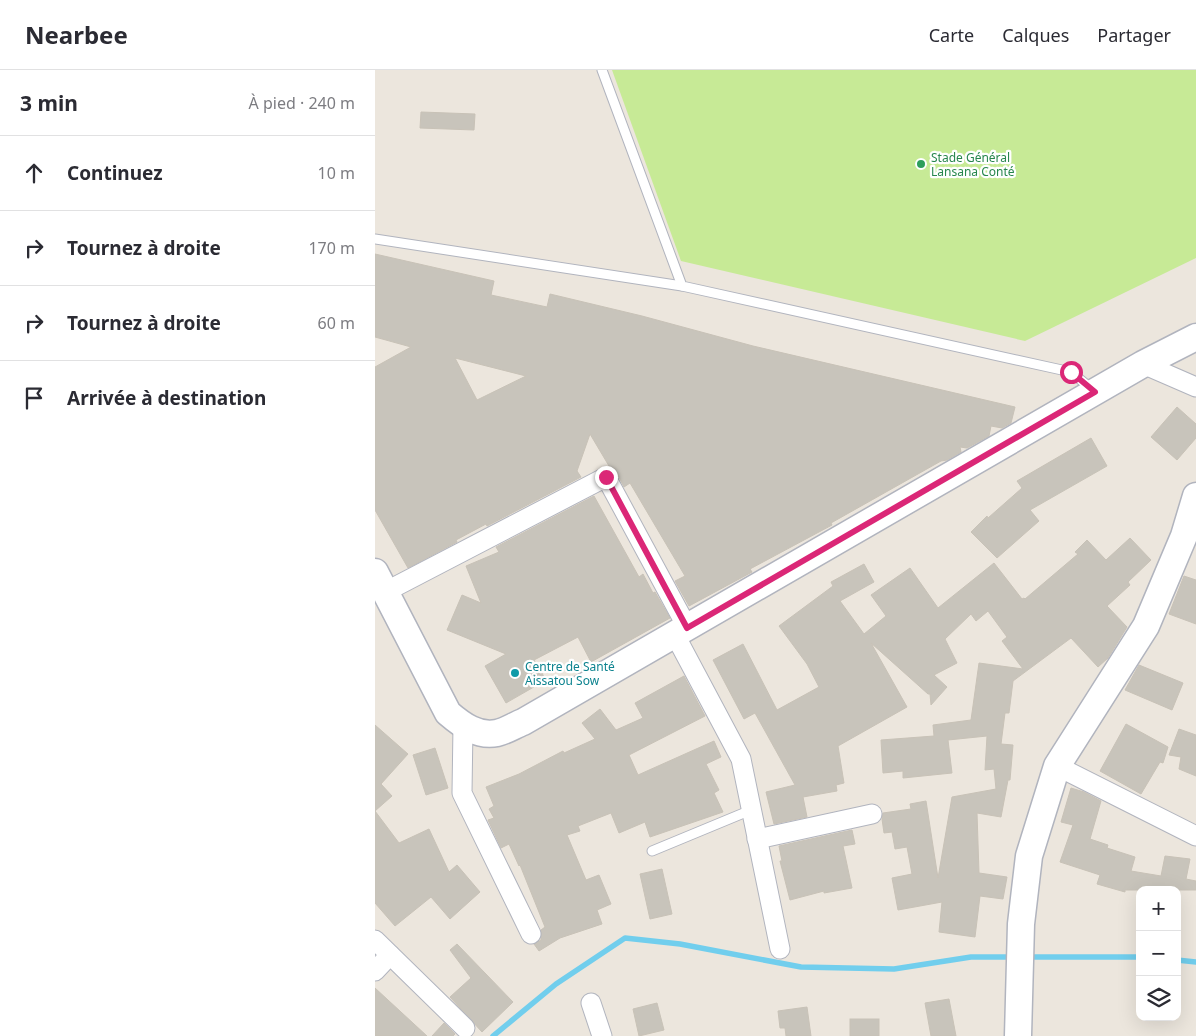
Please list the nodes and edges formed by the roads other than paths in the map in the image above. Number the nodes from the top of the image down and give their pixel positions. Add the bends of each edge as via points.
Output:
1 (602, 70) edge
2 (375, 239) edge
3 (681, 286) junction
4 (1196, 337) edge
5 (1143, 364) junction
6 (1196, 387) edge
7 (1095, 392) junction
8 (1196, 496) edge
9 (380, 582) edge
10 (681, 631) junction
11 (463, 726) junction
12 (1057, 766) junction
13 (751, 810) junction
14 (871, 814) dead end
15 (1196, 836) edge
16 (757, 839) junction
17 (652, 851) dead end
18 (531, 934) dead end
19 (375, 940) edge
20 (780, 950) dead end
21 (390, 955) junction
22 (375, 971) edge
23 (591, 1003) dead end
24 (1018, 1024) edge
25 (465, 1028) dead end
26 (601, 1036) edge

1 - 3 lane
2 - 3 lane
3 - 7 lane via 1071,372
4 - 5 street
5 - 6 street
5 - 7 street
7 - 10 street
8 - 12 street via 1184,536 1146,626
9 - 10 street via 606,477
9 - 11 street via 447,714
10 - 11 street via 523,722 497,733 478,732
10 - 13 street via 741,759
11 - 18 street via 462,793
12 - 15 street
12 - 24 street via 1029,856 1021,924
13 - 16 street
13 - 17 lane
14 - 16 street
16 - 20 street
19 - 21 street
21 - 22 street
21 - 25 street
23 - 26 street

